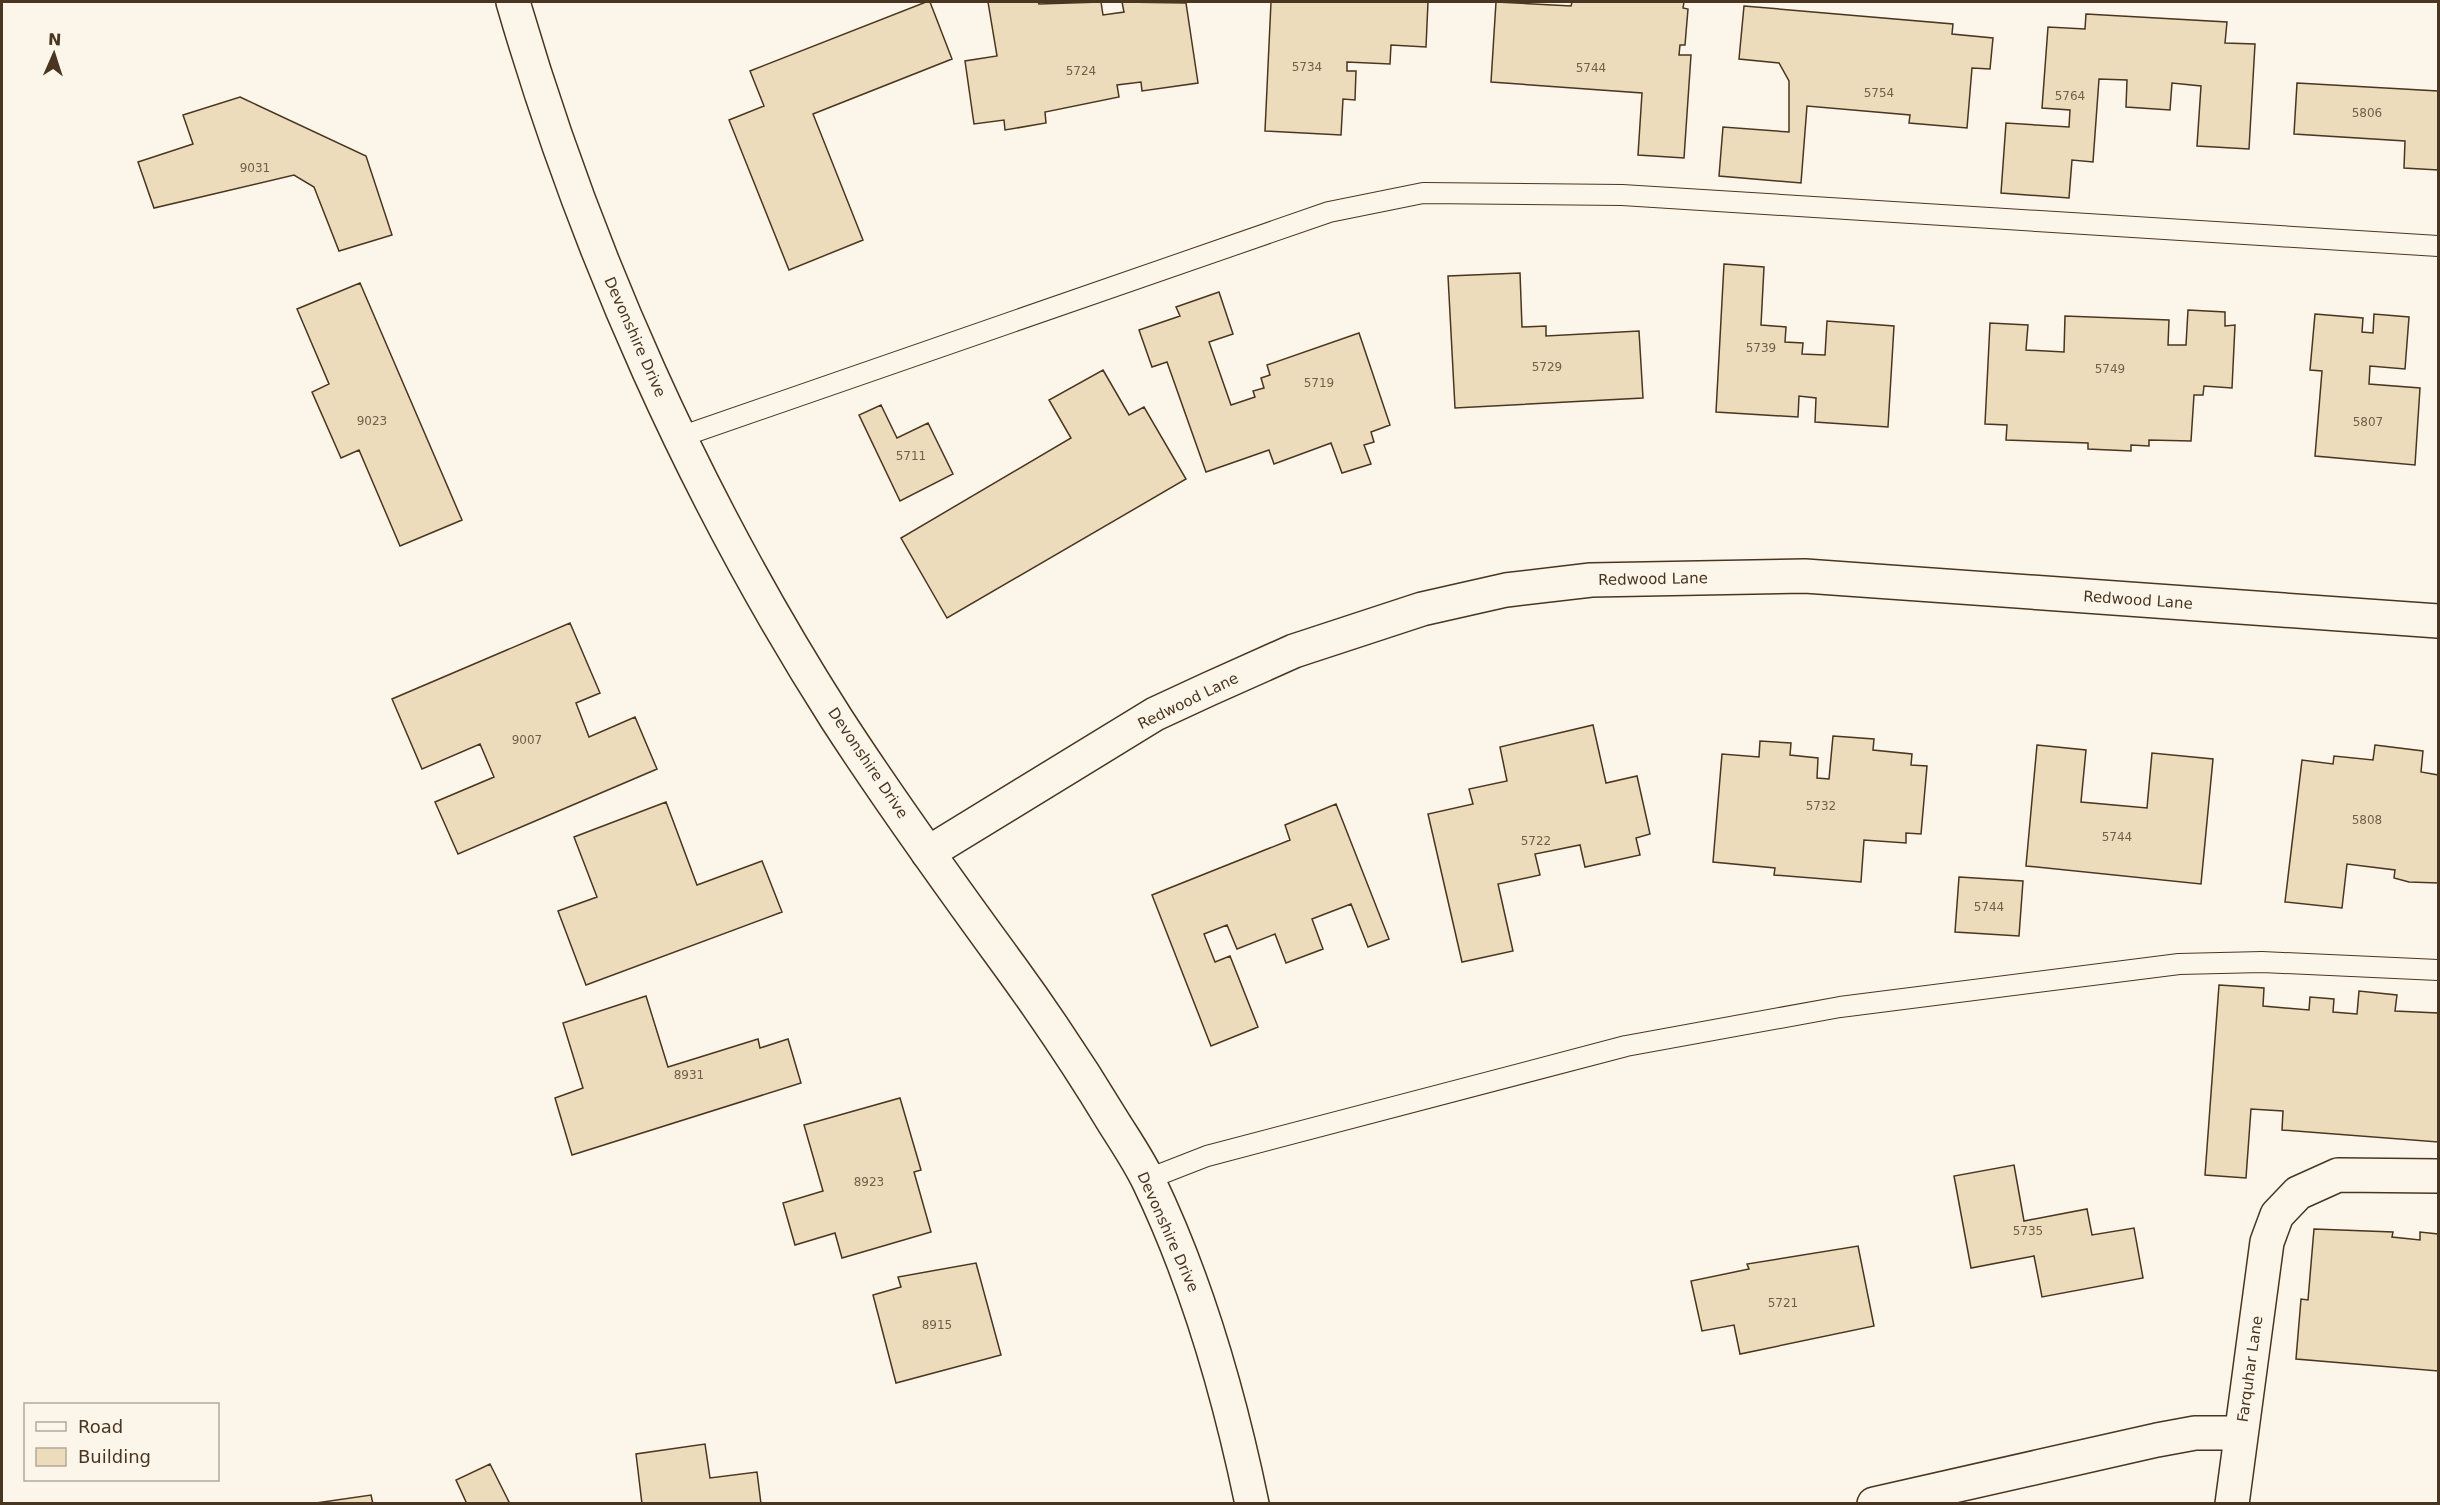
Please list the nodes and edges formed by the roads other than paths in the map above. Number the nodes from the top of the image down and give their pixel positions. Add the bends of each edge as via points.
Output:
1 (513, 2) edge
2 (2439, 246) edge
3 (680, 438) junction
4 (2439, 621) edge
5 (928, 853) junction
6 (2439, 970) edge
7 (2439, 1176) edge
8 (1148, 1179) junction
9 (2241, 1433) junction
10 (1252, 1503) edge
11 (1875, 1503) edge
12 (2232, 1503) edge

1 - 3 street, Devonshire Drive via 611,286
2 - 3 lane via 1622,195 1423,193 1329,212
3 - 5 street, Devonshire Drive via 769,605 824,697
4 - 5 street, Redwood Lane via 1805,576 1591,580 1506,590 1422,609 1294,651 1209,689 1155,714
5 - 8 street, Devonshire Drive via 1068,1046
6 - 8 lane via 2262,962 2179,964 1840,1007 1626,1046 1207,1156
7 - 9 street, Farquhar Lane via 2338,1175 2298,1193 2277,1215 2267,1242
8 - 10 street, Devonshire Drive via 1200,1305 1233,1409
9 - 11 street, Farquhar Lane via 2195,1433 2157,1440
9 - 12 street

